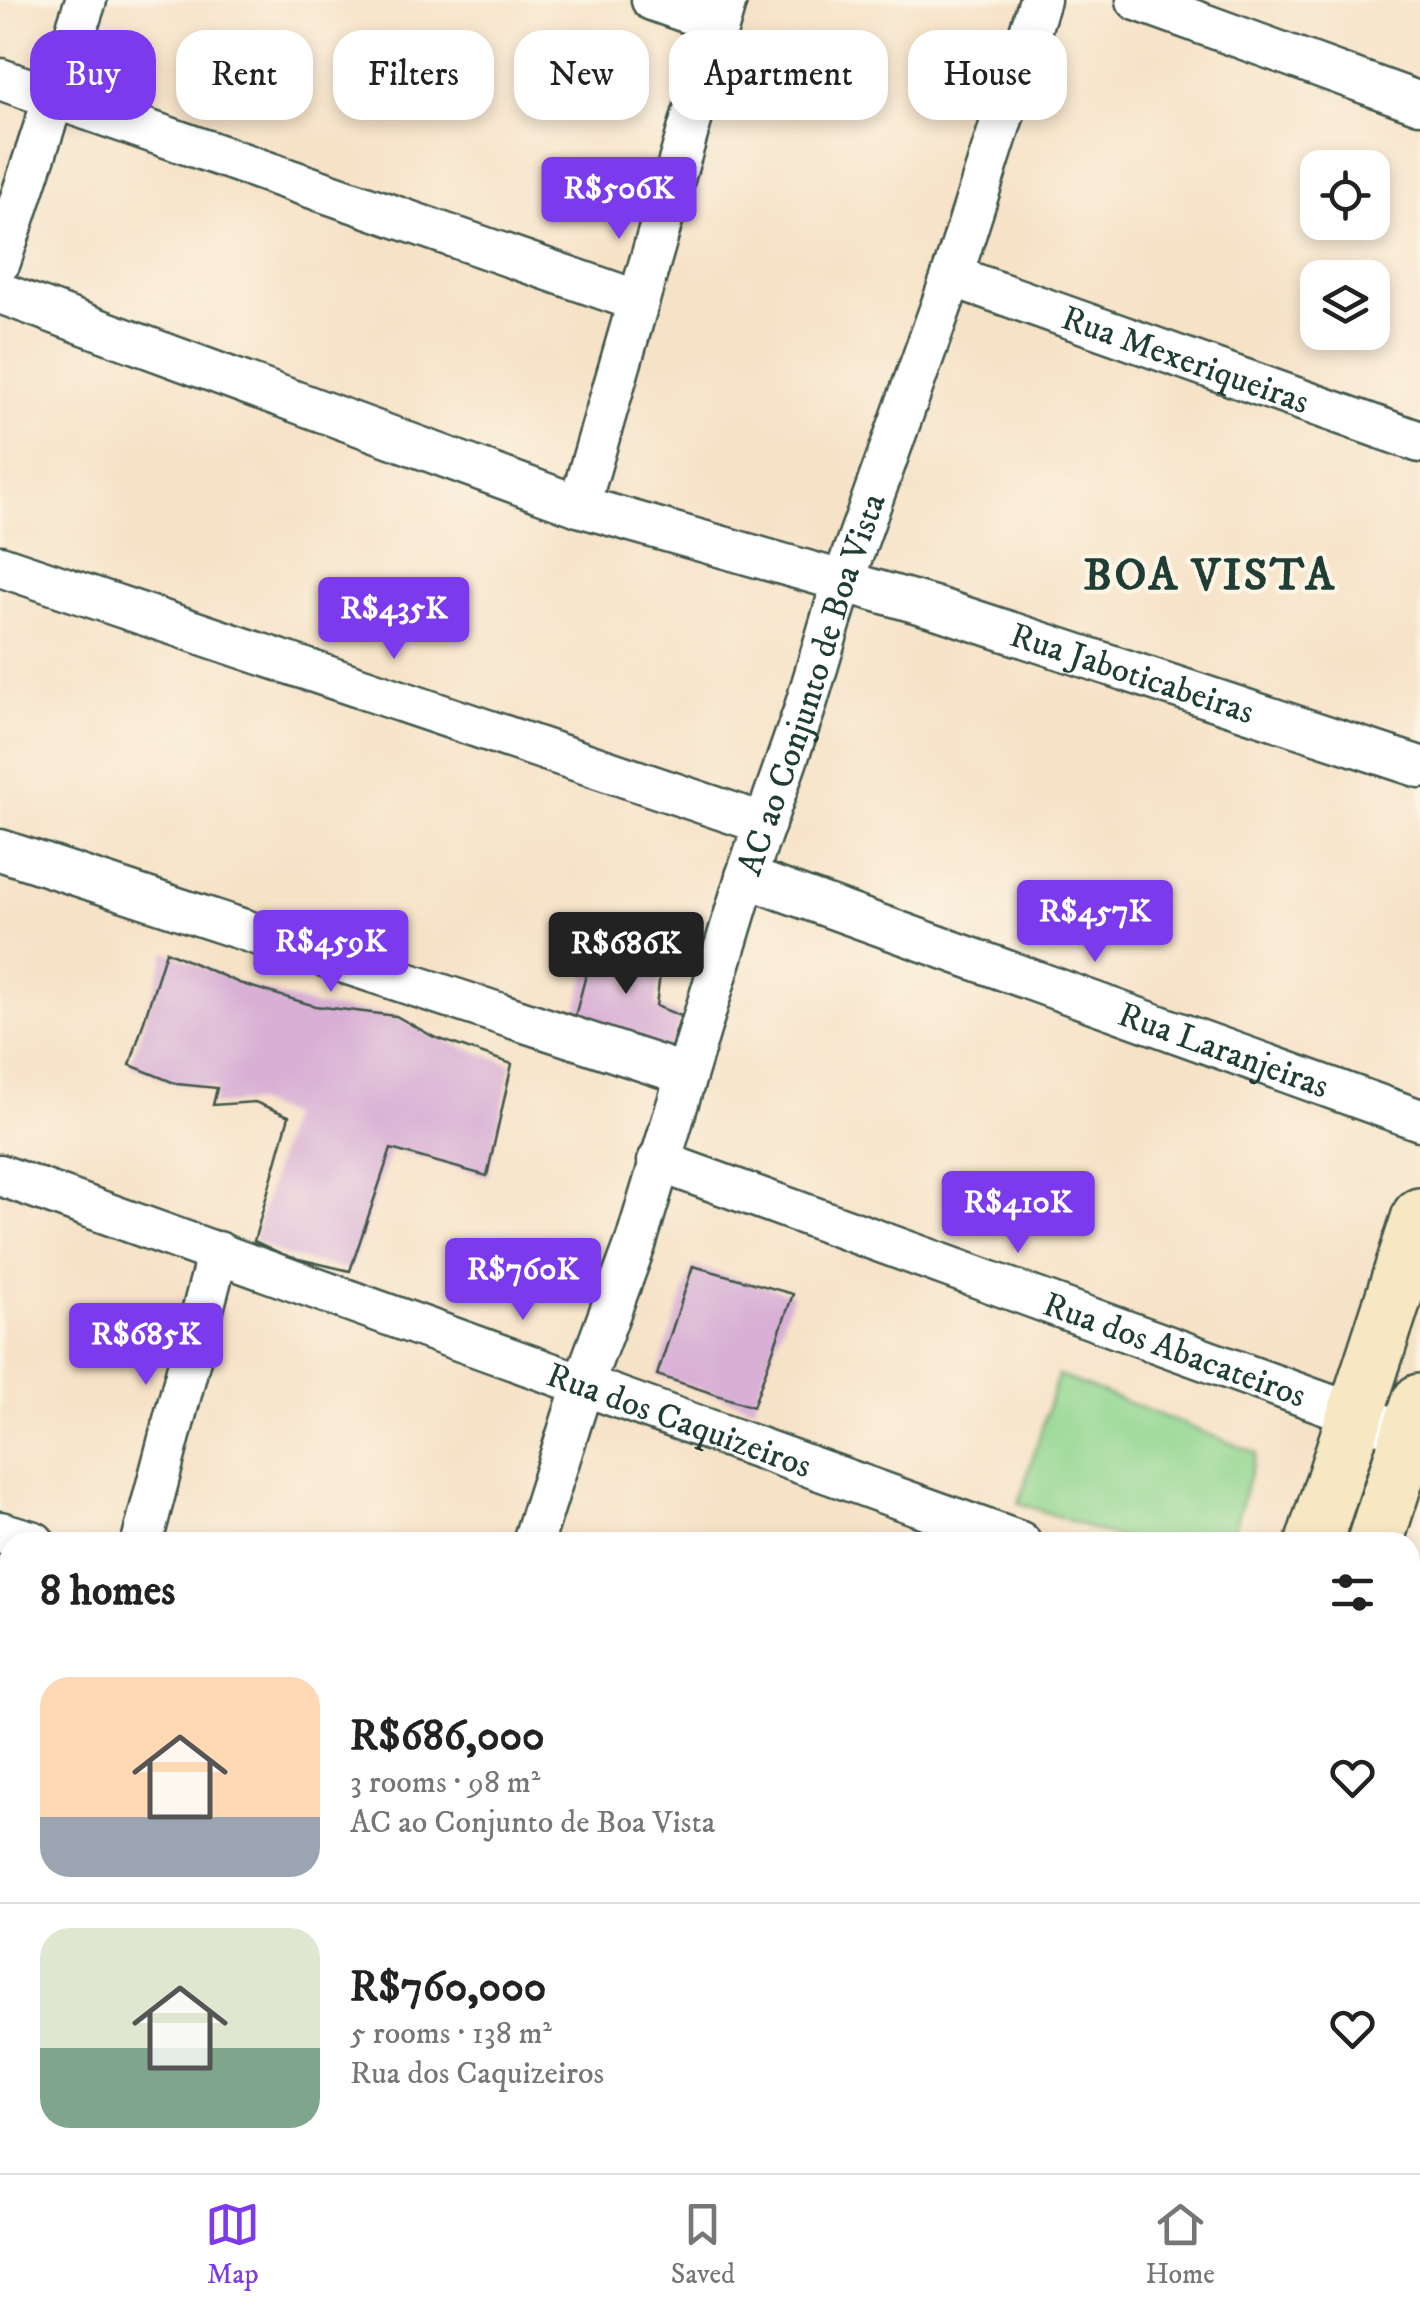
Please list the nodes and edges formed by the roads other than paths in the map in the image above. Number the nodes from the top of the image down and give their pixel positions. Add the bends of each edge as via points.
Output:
1 (86, 0) edge
2 (652, 0) edge
3 (1040, 0) edge
4 (1138, 0) edge
5 (722, 12) edge
6 (76, 30) edge
7 (0, 79) edge
8 (30, 90) edge
9 (1420, 103) edge
10 (47, 120) edge
11 (117, 120) edge
12 (0, 262) edge
13 (952, 276) junction
14 (0, 293) edge
15 (638, 301) junction
16 (1420, 442) edge
17 (580, 506) junction
18 (0, 566) edge
19 (842, 584) junction
20 (1420, 767) edge
21 (765, 824) junction
22 (0, 850) edge
23 (746, 877) junction
24 (684, 1074) junction
25 (1420, 1120) edge
26 (658, 1161) junction
27 (0, 1174) edge
28 (1420, 1216) edge
29 (218, 1252) junction
30 (584, 1382) junction
31 (1354, 1416) junction
32 (1416, 1425) edge
33 (145, 1532) edge
34 (536, 1532) edge
35 (993, 1532) edge
36 (1317, 1532) edge
37 (1379, 1532) edge

1 - 6 street
2 - 5 street
3 - 13 street, AC ao Conjunto de Boa Vista
4 - 9 street
5 - 15 street
7 - 8 street
10 - 12 street
11 - 15 street
13 - 16 street, Rua Mexeriqueiras
13 - 19 street, AC ao Conjunto de Boa Vista
14 - 17 street, Rua Jaboticabeiras
15 - 17 street
17 - 19 street, Rua Jaboticabeiras
18 - 21 street
19 - 20 street, Rua Jaboticabeiras via 933,607
19 - 21 street, AC ao Conjunto de Boa Vista
21 - 23 street, AC ao Conjunto de Boa Vista
22 - 24 street
23 - 24 street, AC ao Conjunto de Boa Vista
23 - 25 street, Rua Laranjeiras
24 - 26 street, AC ao Conjunto de Boa Vista
26 - 30 street, AC ao Conjunto de Boa Vista
26 - 31 street, Rua dos Abacateiros
27 - 29 street, Rua dos Caquizeiros
28 - 31 street
29 - 30 street, Rua dos Caquizeiros
29 - 33 street
30 - 34 street, AC ao Conjunto de Boa Vista
30 - 35 street, Rua dos Caquizeiros
31 - 32 street, Rua dos Abacateiros
31 - 36 street
32 - 37 street

